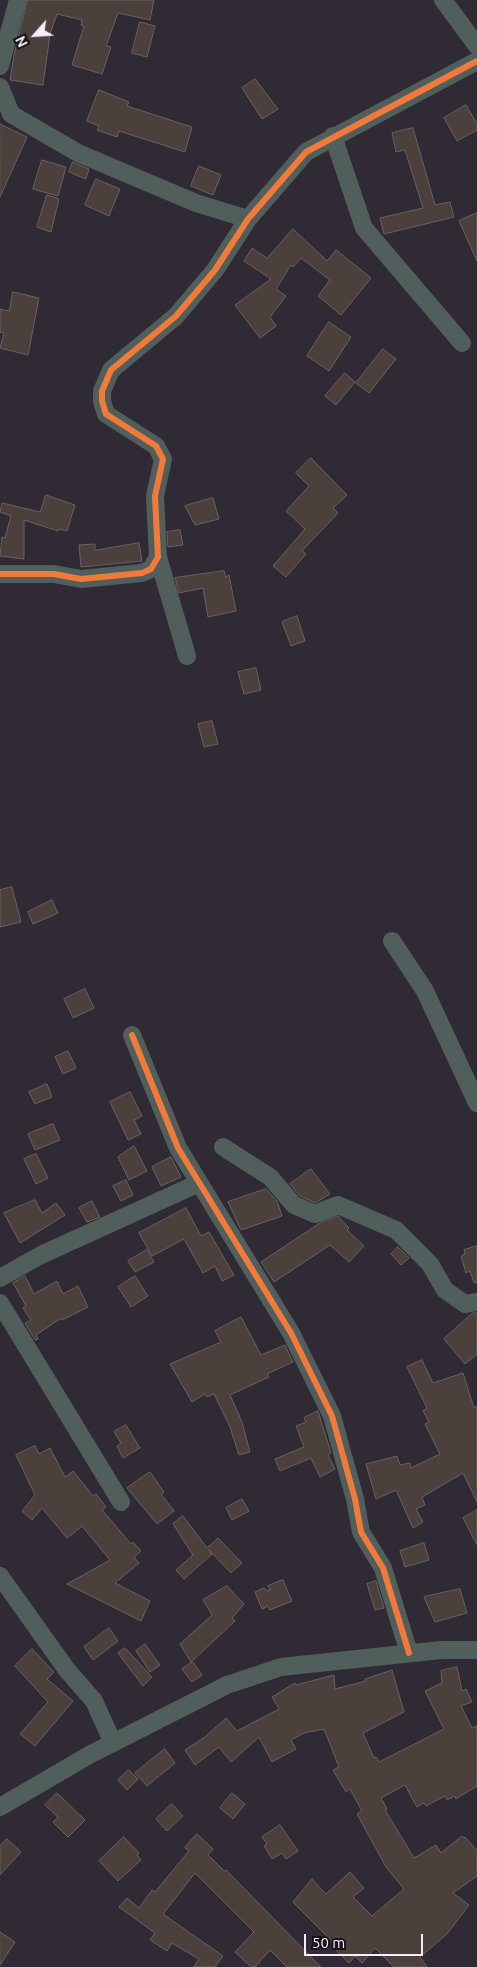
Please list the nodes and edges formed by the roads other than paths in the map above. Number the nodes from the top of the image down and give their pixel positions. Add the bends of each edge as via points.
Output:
1 (18, 0) edge
2 (443, 0) edge
3 (477, 46) edge
4 (477, 61) edge
5 (0, 66) edge
6 (0, 87) edge
7 (333, 136) junction
8 (248, 219) junction
9 (462, 343) dead end
10 (158, 557) junction
11 (0, 574) edge
12 (187, 656) dead end
13 (392, 941) dead end
14 (132, 1035) dead end
15 (477, 1103) edge
16 (223, 1147) dead end
17 (199, 1183) junction
18 (0, 1278) edge
19 (477, 1302) edge
20 (0, 1303) edge
21 (121, 1502) dead end
22 (0, 1576) edge
23 (477, 1650) edge
24 (408, 1653) junction
25 (113, 1743) junction
26 (0, 1807) edge

1 - 5 street
2 - 3 street
4 - 7 street
6 - 8 street via 11,114 78,152 196,203
7 - 8 street via 306,152
7 - 9 street via 364,228
8 - 10 street via 215,270 176,316 111,370 103,384 102,401 106,414 161,451 163,459 154,512
10 - 11 street via 151,569 142,573 81,579 54,574
10 - 12 street
13 - 15 street via 425,991
14 - 17 street via 178,1148
16 - 19 street via 270,1177 294,1205 315,1214 338,1206 396,1230 430,1264 445,1290 465,1304
17 - 18 street via 41,1255
17 - 24 street via 291,1334 332,1416 355,1499 360,1532 382,1568
20 - 21 street
22 - 25 street via 67,1670 94,1701
23 - 24 street
24 - 25 street via 281,1667 227,1684
25 - 26 street

